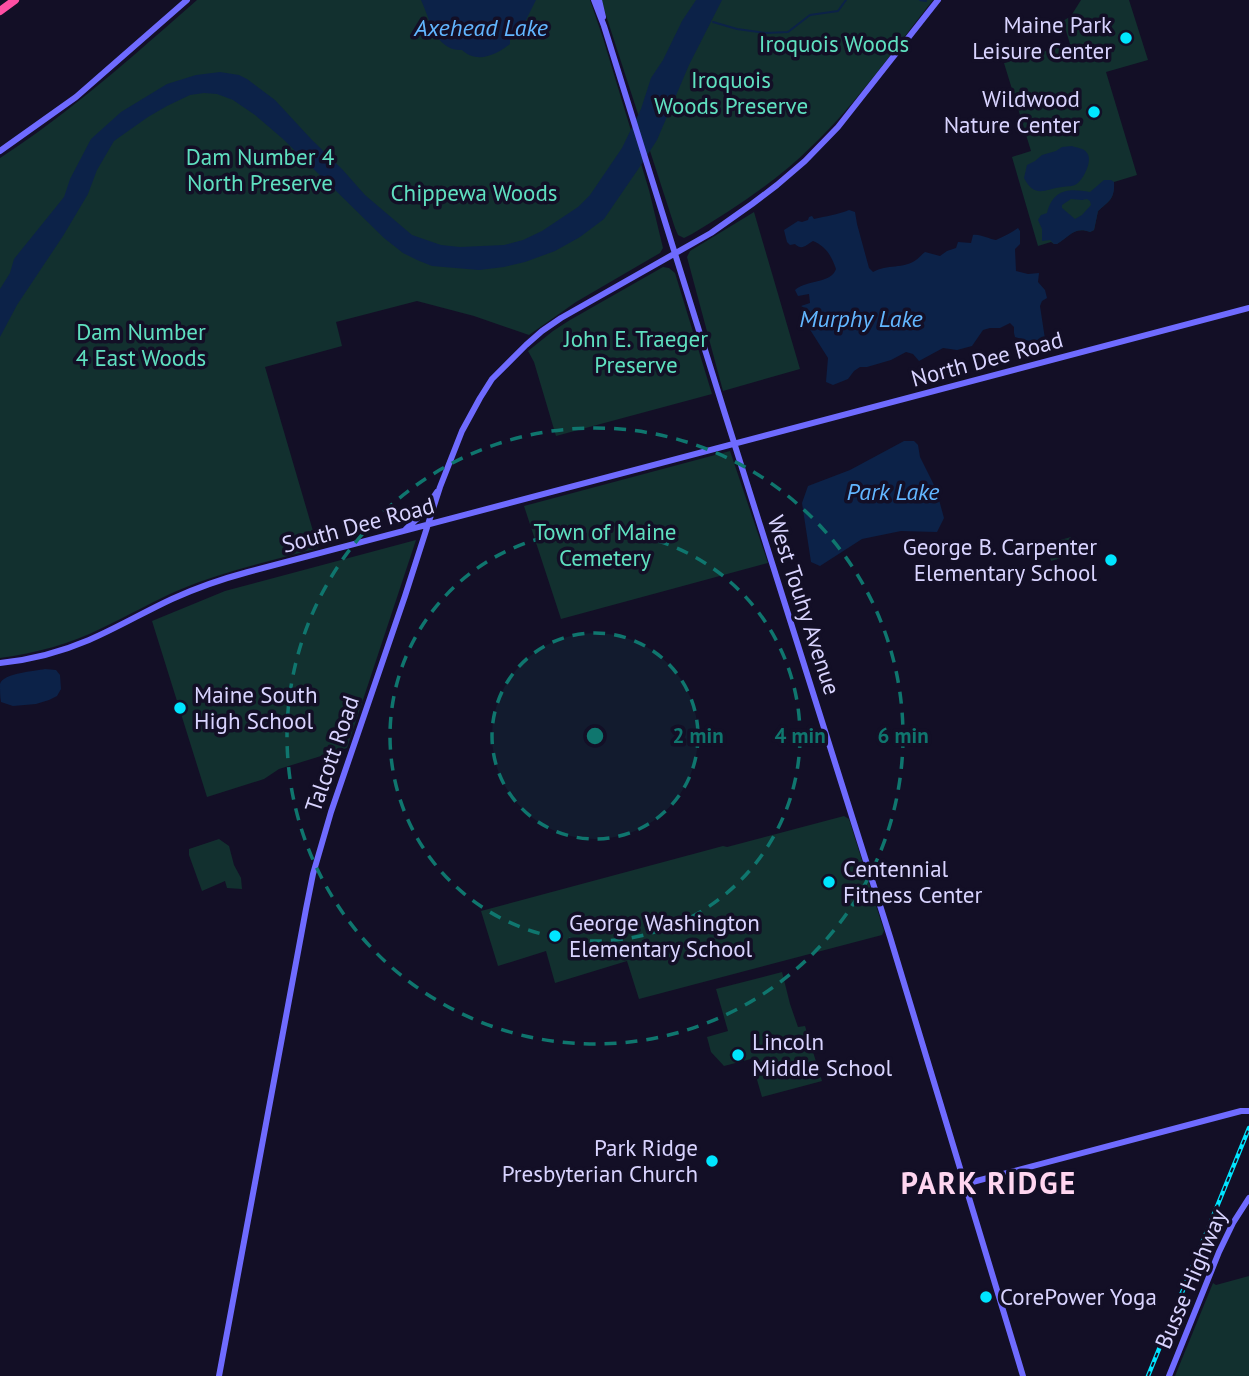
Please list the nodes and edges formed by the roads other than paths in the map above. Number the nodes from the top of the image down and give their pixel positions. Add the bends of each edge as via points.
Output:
1 (15, 0) edge
2 (187, 0) edge
3 (596, 0) edge
4 (938, 0) edge
5 (0, 10) edge
6 (0, 151) edge
7 (674, 253) junction
8 (1249, 308) edge
9 (734, 445) junction
10 (440, 487) junction
11 (428, 525) junction
12 (401, 532) junction
13 (0, 663) edge
14 (1249, 1105) edge
15 (1245, 1111) edge
16 (965, 1184) junction
17 (1249, 1198) edge
18 (219, 1376) edge
19 (1023, 1376) edge
20 (1169, 1376) edge

1 - 5 highway
2 - 6 main road via 76,97
3 - 7 main road, West Touhy Avenue
4 - 7 main road, Talcott Road via 838,127 805,161 730,220
7 - 9 main road, West Touhy Avenue
7 - 10 main road, Talcott Road via 561,318 509,362 474,408
8 - 9 main road, North Dee Road
9 - 11 main road, South Dee Road
9 - 16 main road, West Touhy Avenue
10 - 11 main road, Talcott Road
10 - 12 main road via 422,514
11 - 12 main road, South Dee Road
11 - 18 main road, Talcott Road via 313,874
12 - 13 main road, South Dee Road via 224,579 79,644
14 - 15 main road
15 - 16 main road
16 - 19 main road, West Touhy Avenue
17 - 20 main road, Busse Highway via 1219,1252

